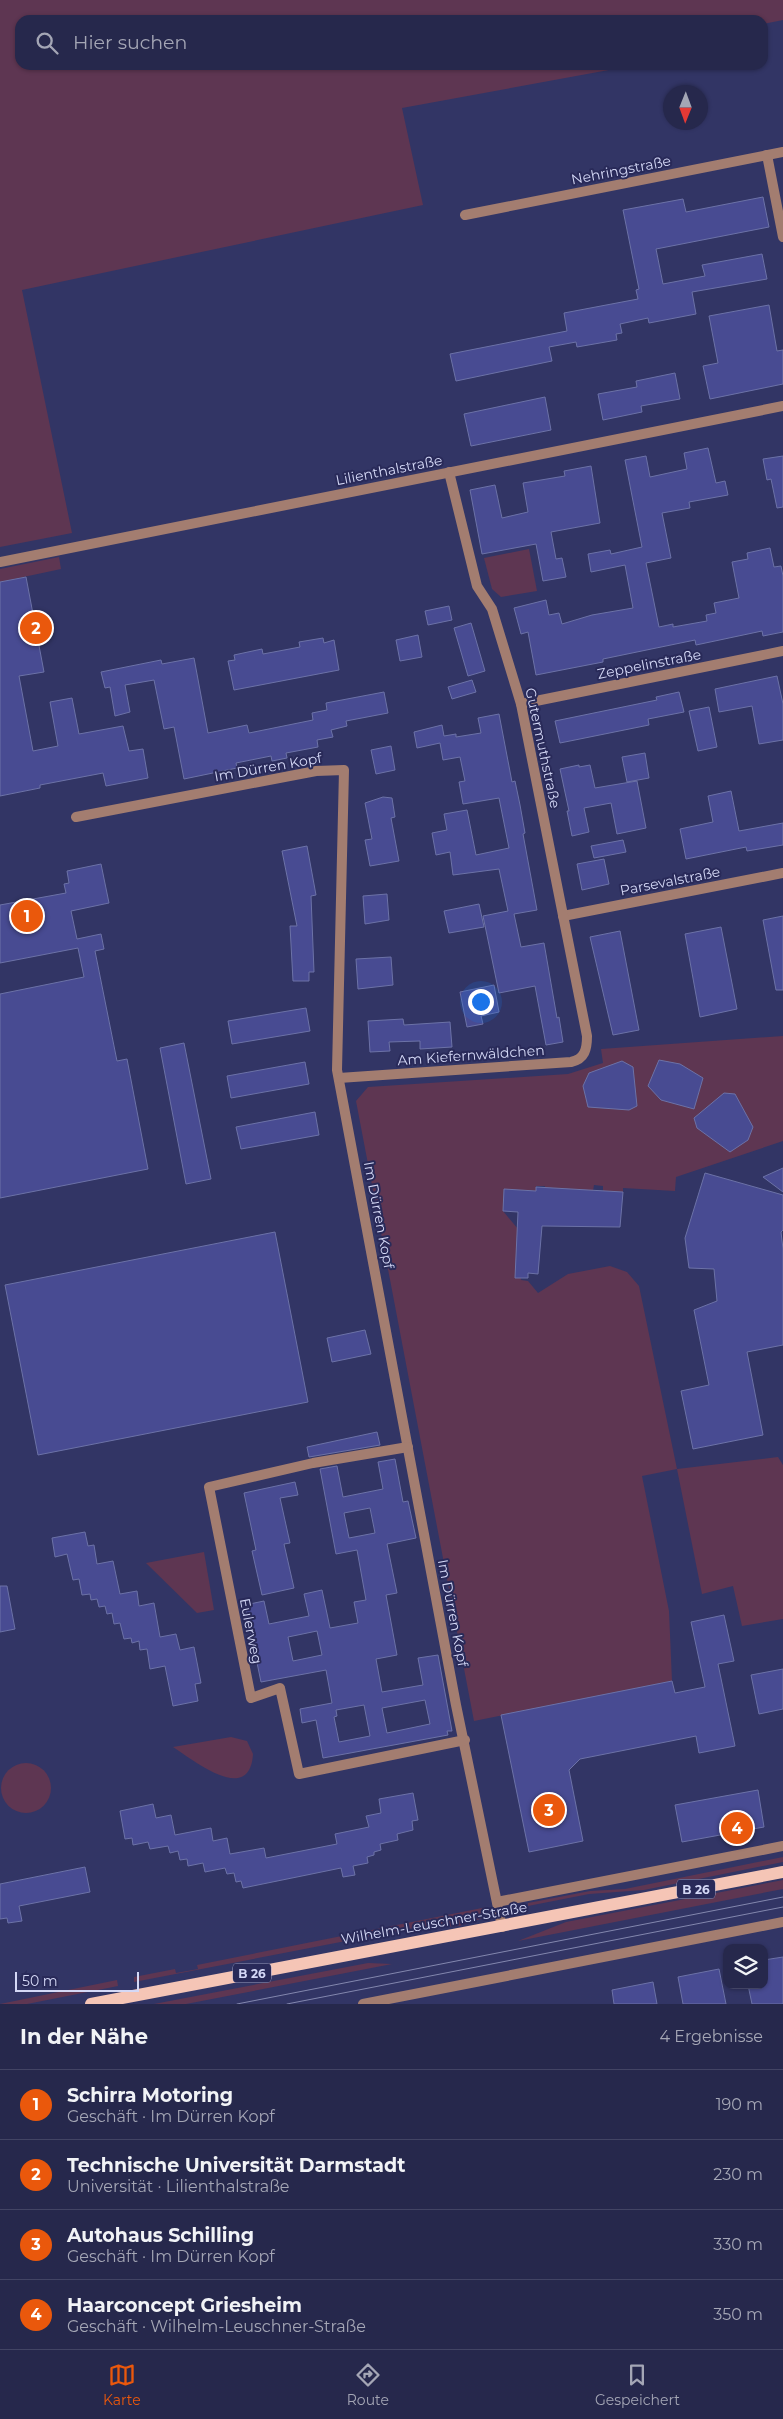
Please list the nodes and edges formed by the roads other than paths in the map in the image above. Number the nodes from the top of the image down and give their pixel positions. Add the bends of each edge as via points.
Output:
1 (783, 152) edge
2 (767, 155) junction
3 (465, 215) dead end
4 (783, 237) edge
5 (783, 406) edge
6 (450, 472) junction
7 (0, 562) edge
8 (783, 652) edge
9 (521, 704) junction
10 (76, 817) dead end
11 (783, 873) edge
12 (563, 916) junction
13 (587, 1036) joint
14 (339, 1078) junction
15 (408, 1448) junction
16 (465, 1740) junction
17 (783, 1846) edge
18 (783, 1872) edge
19 (497, 1902) junction
20 (783, 1922) edge
21 (502, 1927) junction
22 (91, 2004) edge
23 (363, 2004) edge

1 - 2 street, Nehringstraße
2 - 3 street, Nehringstraße
2 - 4 street
5 - 6 street, Lilienthalstraße
6 - 7 street, Lilienthalstraße
6 - 9 street, Gutermuthstraße via 477,586 492,609
8 - 9 street, Zeppelinstraße
9 - 12 street, Gutermuthstraße
10 - 14 street, Im Dürren Kopf via 316,771 344,770 337,1045
11 - 12 street, Parsevalstraße
12 - 13 street, Gutermuthstraße
13 - 14 street, Am Kiefernwäldchen via 584,1054 571,1062
14 - 15 street, Im Dürren Kopf
15 - 16 street, Im Dürren Kopf
15 - 16 street, Eulerweg via 313,1464 209,1487 239,1645 251,1698 280,1688 299,1774
16 - 19 street, Im Dürren Kopf
17 - 19 street, Wilhelm-Leuschner-Straße
18 - 21 main road, Wilhelm-Leuschner-Straße / B 26
19 - 21 street, Im Dürren Kopf
20 - 23 street
21 - 22 main road, Wilhelm-Leuschner-Straße / B 26

